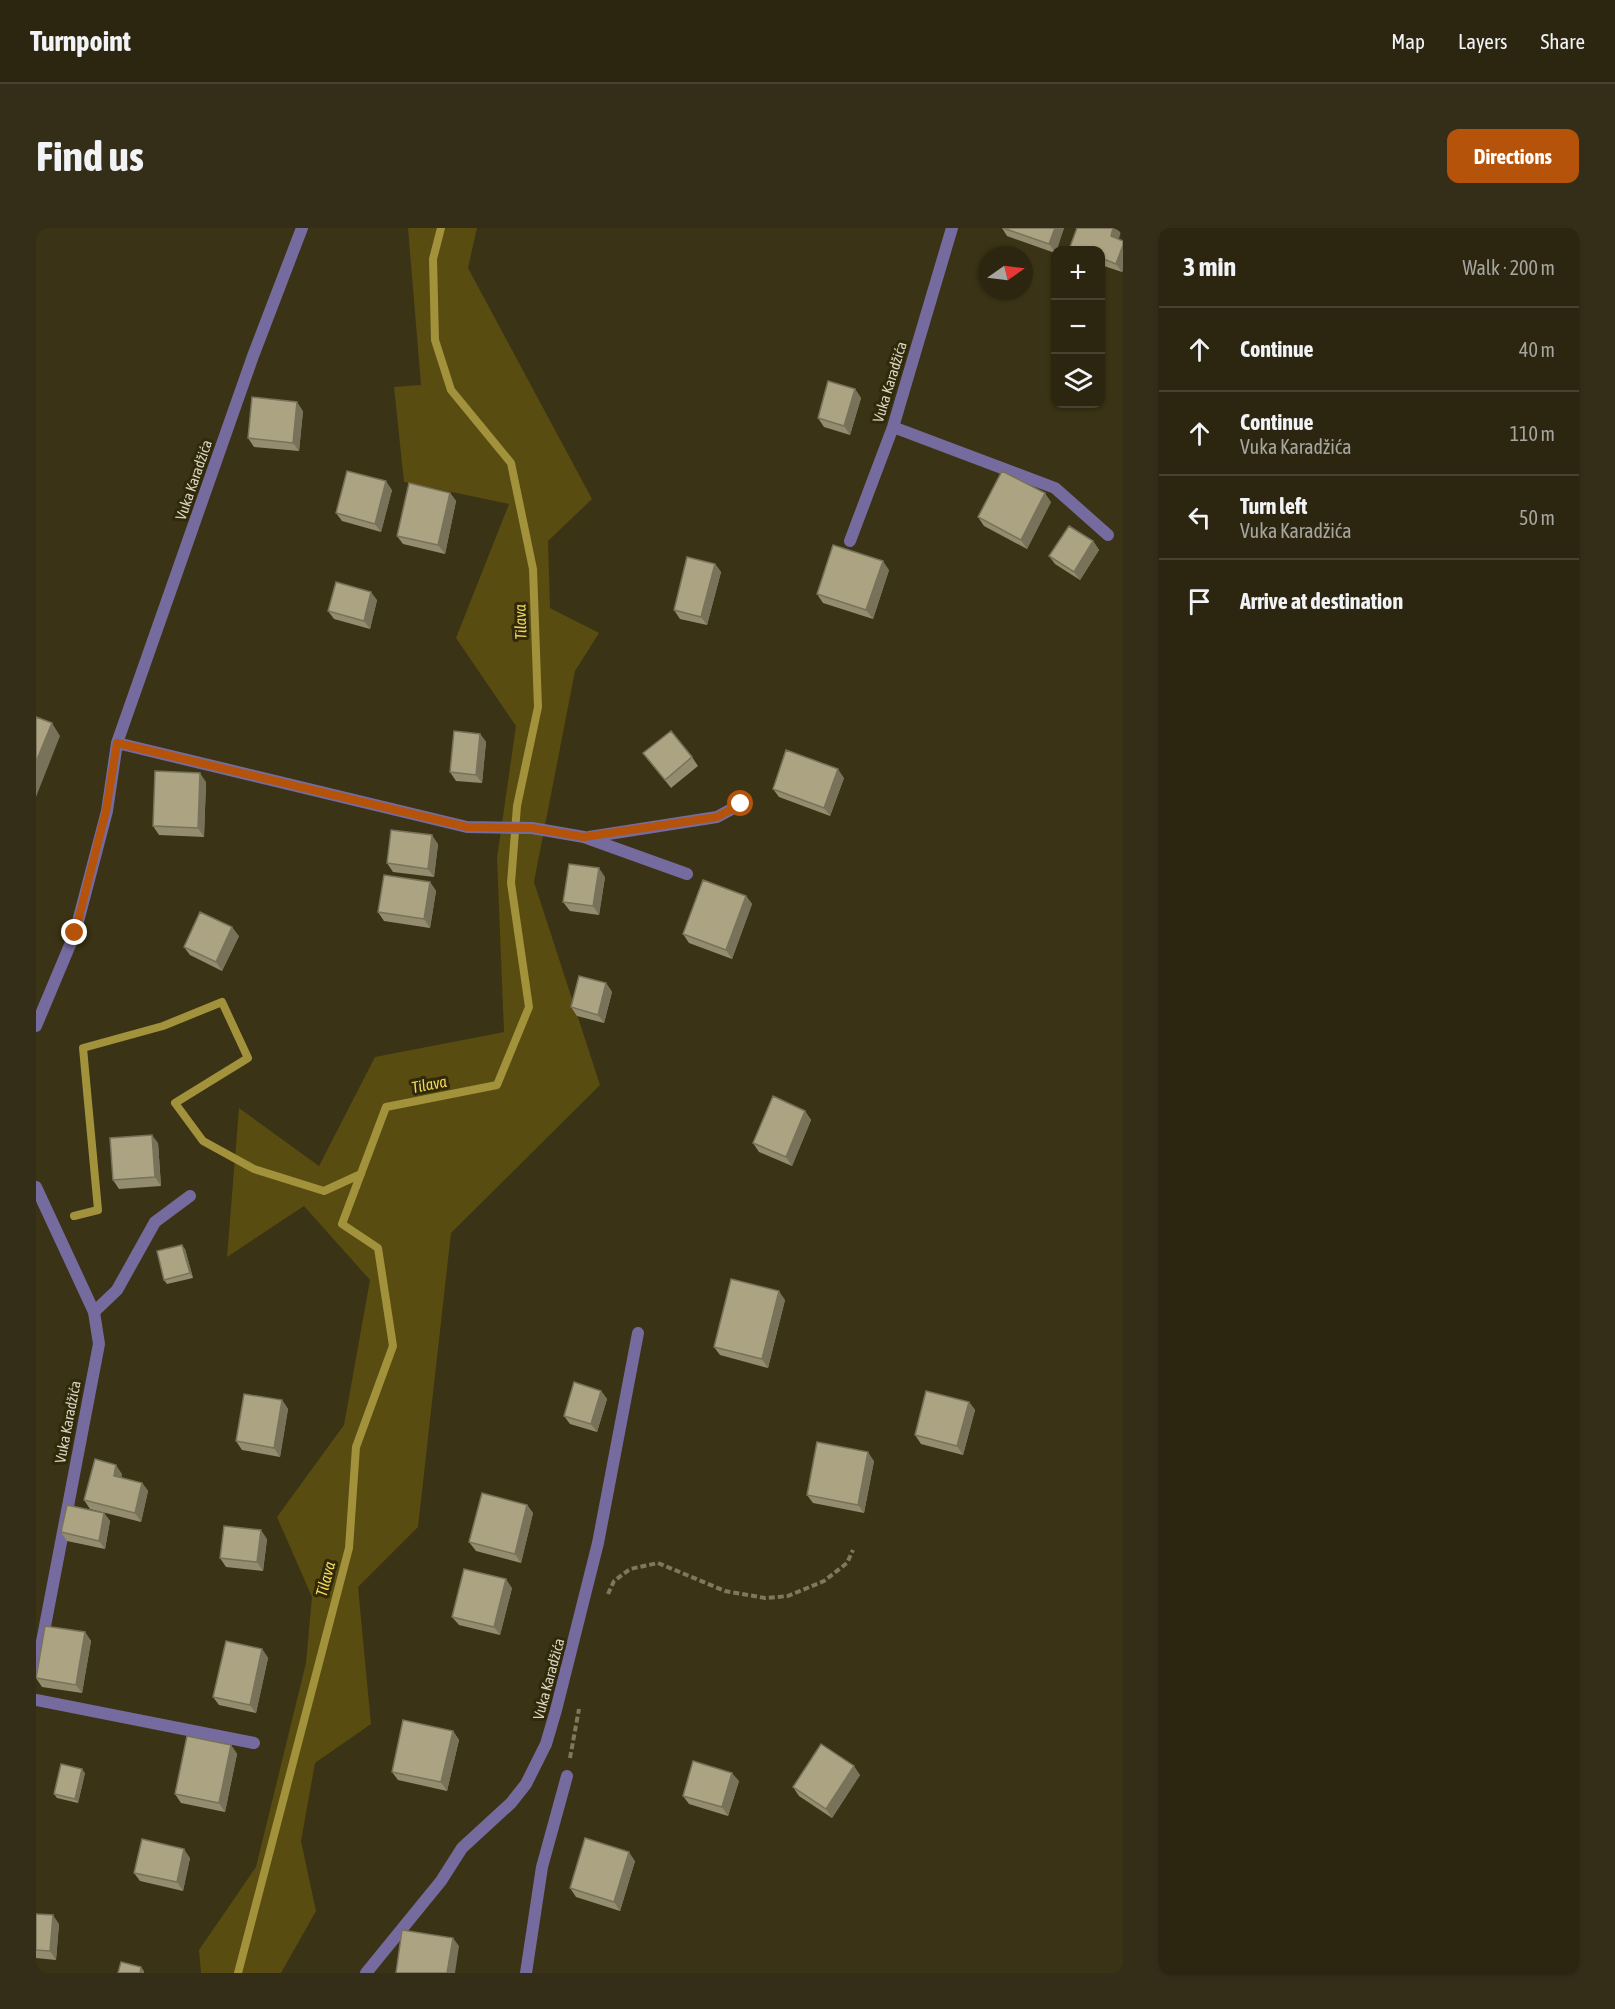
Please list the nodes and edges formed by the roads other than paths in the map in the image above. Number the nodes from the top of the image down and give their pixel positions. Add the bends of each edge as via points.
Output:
1 (302, 228) edge
2 (952, 228) edge
3 (893, 427) junction
4 (1108, 535) dead end
5 (850, 541) dead end
6 (117, 743) junction
7 (741, 804) dead end
8 (584, 837) junction
9 (687, 874) dead end
10 (36, 1026) edge
11 (36, 1187) edge
12 (190, 1196) dead end
13 (93, 1312) junction
14 (638, 1333) dead end
15 (36, 1673) edge
16 (36, 1700) edge
17 (254, 1743) dead end
18 (567, 1776) road end
19 (366, 1973) edge
20 (526, 1973) edge

1 - 6 street, Vuka Karadžića
2 - 3 street, Vuka Karadžića
3 - 4 street via 1055,488
3 - 5 street, Vuka Karadžića
6 - 8 street via 467,827 532,828
6 - 10 street, Vuka Karadžića via 106,811 75,933
7 - 8 street via 717,817
8 - 9 street
11 - 13 street, Vuka Karadžića
12 - 13 street via 155,1222 117,1290
13 - 15 street, Vuka Karadžića via 99,1344
14 - 19 street, Vuka Karadžića via 598,1543 546,1744 526,1784 462,1848 441,1881
16 - 17 street
18 - 20 street via 542,1867

